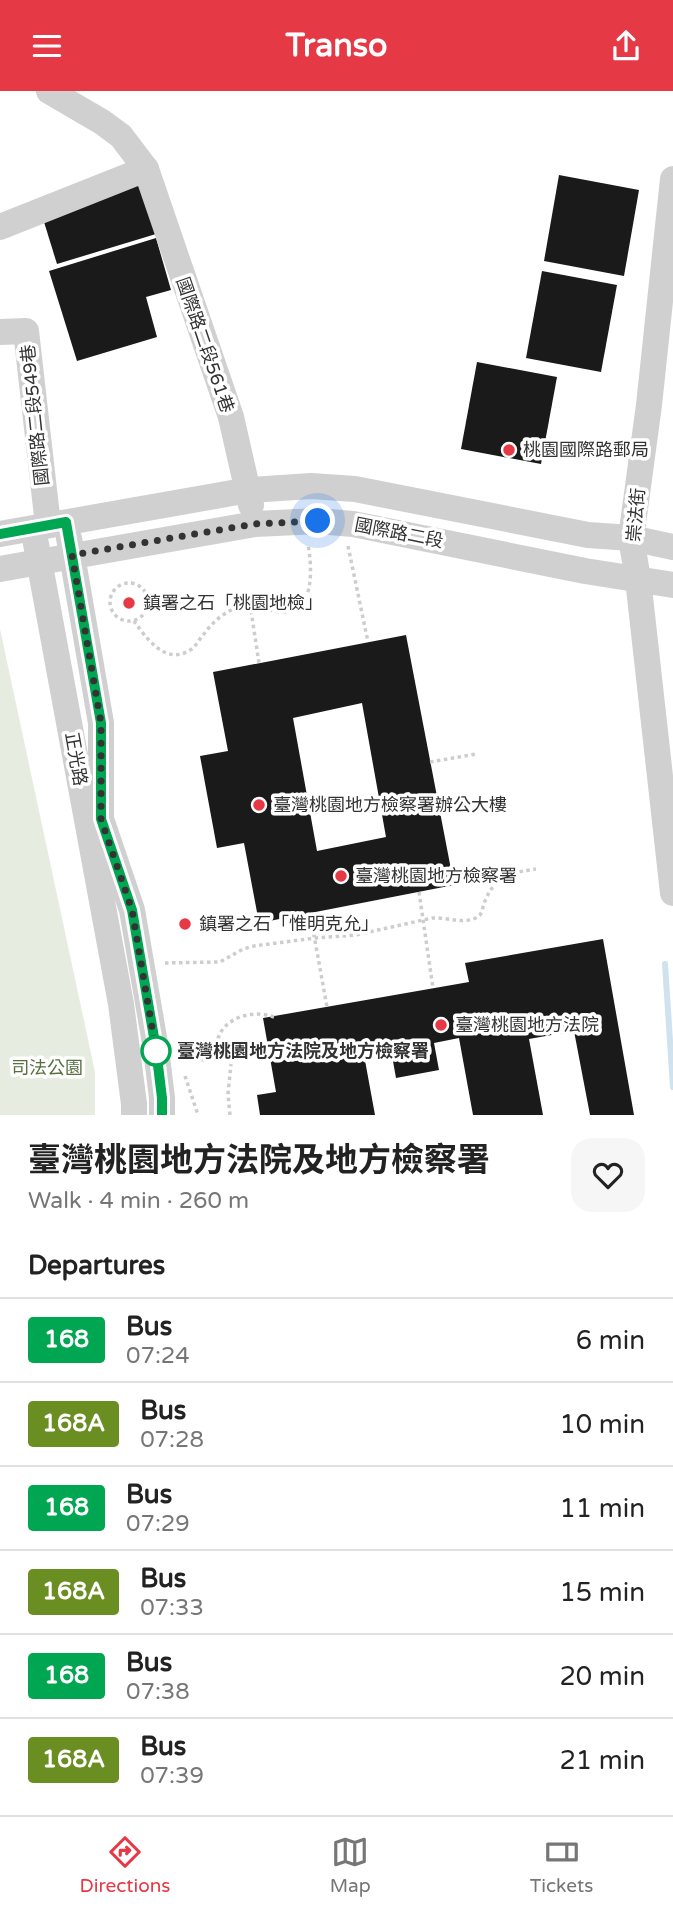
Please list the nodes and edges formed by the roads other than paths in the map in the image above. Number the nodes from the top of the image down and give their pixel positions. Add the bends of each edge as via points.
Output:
1 (49, 91) edge
2 (146, 169) junction
3 (673, 179) edge
4 (0, 227) edge
5 (0, 332) edge
6 (249, 489) junction
7 (254, 524) junction
8 (49, 525) junction
9 (0, 534) edge
10 (631, 538) junction
11 (673, 547) edge
12 (72, 555) junction
13 (39, 562) junction
14 (0, 569) edge
15 (638, 579) junction
16 (673, 585) edge
17 (673, 893) edge
18 (145, 985) junction
19 (118, 990) junction
20 (134, 1115) edge
21 (162, 1115) edge

1 - 2 street, 國際路二段561巷 via 121,135
2 - 4 street
2 - 6 street, 國際路二段561巷 via 230,417
3 - 10 street, 崇法街
5 - 8 street, 國際路二段549巷 via 26,331
6 - 7 street, 國際路二段561巷
6 - 8 street, 國際路二段
6 - 10 street, 國際路二段 via 355,489 589,535
7 - 12 street, 國際路二段
7 - 15 street, 國際路二段 via 353,524
8 - 9 street, 國際路二段
8 - 12 street, 正光路
8 - 13 street, 正光路
10 - 11 street, 國際路二段
10 - 15 street, 崇法街
12 - 13 street, 國際路二段
12 - 18 street, 正光路 via 101,723 101,819 132,910
13 - 14 street, 國際路二段
13 - 19 street, 正光路
15 - 16 street, 國際路二段
15 - 17 street, 崇法街
18 - 19 street
18 - 21 street, 正光路
19 - 20 street, 正光路

